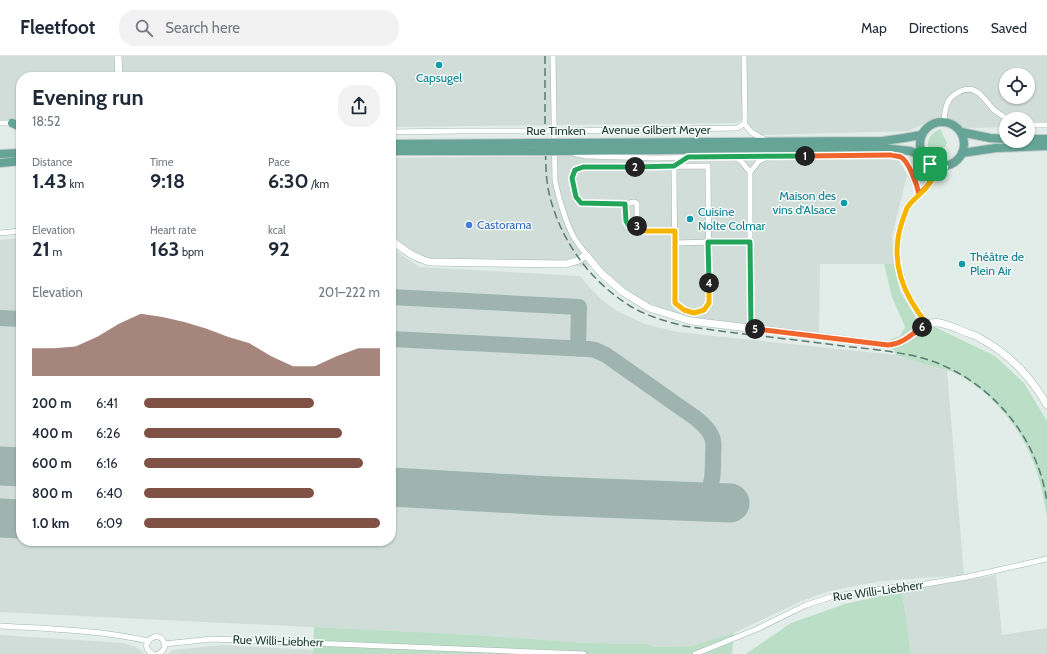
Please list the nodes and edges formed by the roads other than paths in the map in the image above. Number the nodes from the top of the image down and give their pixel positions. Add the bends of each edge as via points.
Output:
1 (553, 56) edge
2 (744, 56) edge
3 (118, 57) edge
4 (118, 72) edge
5 (999, 113) edge
6 (944, 122) junction
7 (0, 123) edge
8 (744, 123) junction
9 (12, 124) joint
10 (16, 125) edge
11 (1035, 125) edge
12 (1047, 125) edge
13 (396, 132) edge
14 (960, 132) junction
15 (921, 135) junction
16 (999, 139) edge
17 (1035, 139) edge
18 (1047, 139) edge
19 (768, 141) junction
20 (396, 144) edge
21 (1047, 146) edge
22 (538, 147) junction
23 (561, 147) junction
24 (396, 151) edge
25 (16, 153) edge
26 (962, 153) junction
27 (0, 154) edge
28 (735, 156) junction
29 (767, 156) junction
30 (923, 156) junction
31 (688, 157) junction
32 (654, 158) junction
33 (16, 161) edge
34 (0, 163) edge
35 (930, 164) junction
36 (674, 166) junction
37 (944, 167) junction
38 (750, 172) junction
39 (931, 181) junction
40 (919, 194) junction
41 (625, 204) junction
42 (637, 226) junction
43 (16, 231) edge
44 (675, 231) junction
45 (0, 233) edge
46 (708, 242) junction
47 (750, 242) junction
48 (675, 243) junction
49 (396, 244) edge
50 (586, 255) junction
51 (927, 324) junction
52 (751, 329) junction
53 (1047, 405) edge
54 (1047, 559) edge
55 (0, 626) edge
56 (148, 641) junction
57 (164, 644) junction
58 (153, 654) edge
59 (158, 654) edge
60 (584, 654) edge
61 (695, 654) edge

1 - 50 street via 555,181 565,218
2 - 8 street
3 - 4 street
5 - 6 street via 982,94 972,89 963,90 951,96 945,109
6 - 14 main road via 955,126
6 - 15 main road via 930,124
7 - 9 street
8 - 13 street, Rue Timken, bridge via 736,128
8 - 19 street via 751,132
9 - 10 main road
11 - 12 street
14 - 16 main road
14 - 26 main road via 964,142
15 - 19 main road, Avenue Gilbert Meyer via 882,141
15 - 30 main road via 919,146
17 - 18 main road
19 - 23 main road, Avenue Gilbert Meyer
20 - 22 main road, Avenue Gilbert Meyer
21 - 26 main road via 996,148
22 - 23 main road, Avenue Gilbert Meyer, bridge
22 - 24 main road, Avenue Gilbert Meyer
23 - 30 main road, Avenue Gilbert Meyer via 883,148 910,151
23 - 32 street, Avenue Gilbert Meyer via 586,156
25 - 27 main road
26 - 37 main road via 959,159
28 - 29 street, Avenue Gilbert Meyer
28 - 31 street, Avenue Gilbert Meyer
28 - 38 street
29 - 38 street
29 - 40 street, Avenue Gilbert Meyer via 891,155 901,158 909,168
30 - 35 main road
31 - 32 street, Avenue Gilbert Meyer
31 - 36 street
32 - 36 street
33 - 34 main road
35 - 37 main road
35 - 39 street
36 - 41 street via 583,167 575,170 572,178 576,197 581,203
36 - 44 street
36 - 46 street via 708,166
37 - 39 street
38 - 47 street
39 - 40 street
40 - 51 street via 908,207 899,232 898,258 904,288
41 - 42 street via 626,221 629,226
41 - 42 street via 637,203
42 - 44 street via 641,231
43 - 45 street
44 - 48 street
46 - 47 street
46 - 48 street
46 - 48 street via 709,303 704,310 694,313 684,310 675,303
47 - 52 street
49 - 50 street via 411,255 429,262 566,264
50 - 52 street via 601,273 623,292 649,308 691,321
51 - 52 street via 903,341 888,345
51 - 53 street via 940,323 977,337 1009,357 1039,390
54 - 61 street, Rue Willi-Liebherr via 966,577 831,597 806,605 757,629
55 - 56 street, Rue Willi-Liebherr via 78,630
56 - 57 street, Rue Willi-Liebherr via 152,637 158,637
56 - 58 street via 148,650
57 - 59 street via 164,649
57 - 60 street, Rue Willi-Liebherr via 212,639

